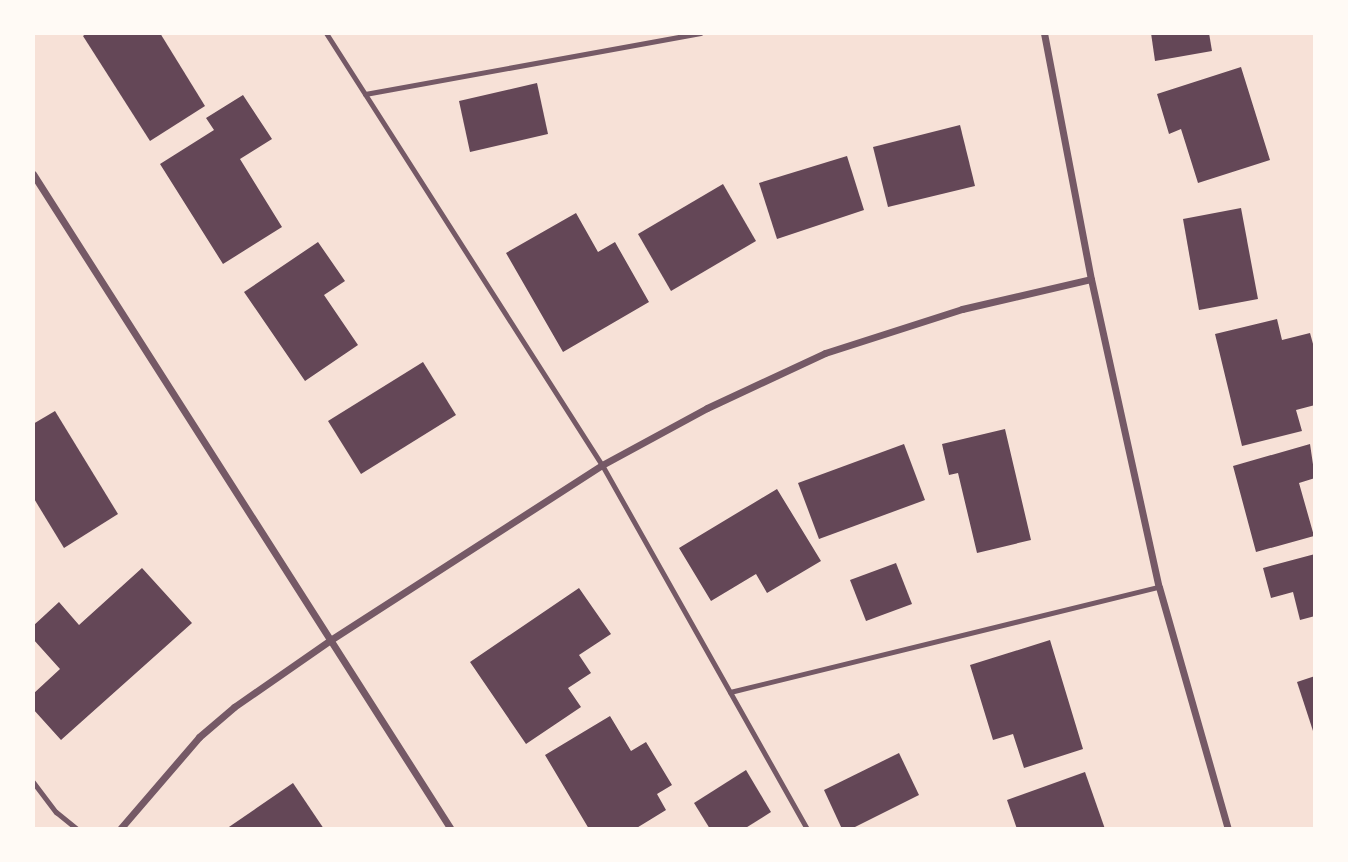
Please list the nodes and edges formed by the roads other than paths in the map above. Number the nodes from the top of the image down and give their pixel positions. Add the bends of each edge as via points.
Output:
1 (326, 33) edge
2 (701, 33) edge
3 (1044, 33) edge
4 (365, 94) junction
5 (33, 174) edge
6 (1091, 279) junction
7 (603, 465) junction
8 (1159, 587) junction
9 (332, 639) junction
10 (730, 692) junction
11 (33, 782) edge
12 (76, 829) edge
13 (120, 829) edge
14 (451, 829) edge
15 (807, 829) edge
16 (1228, 829) edge

1 - 4 lane
2 - 4 lane
3 - 6 street
4 - 7 lane
5 - 9 street
6 - 7 street via 962,309 825,353 707,408
6 - 8 street
7 - 9 street
7 - 10 lane
8 - 10 lane
8 - 16 street
9 - 13 street via 199,737
9 - 14 street
10 - 15 lane
11 - 12 lane

